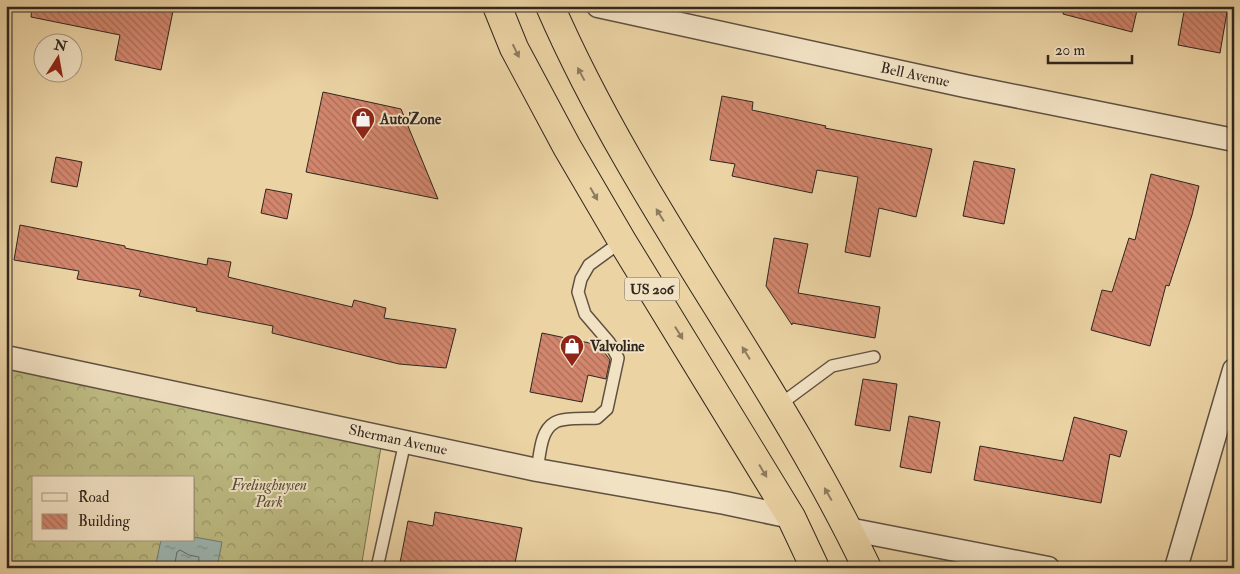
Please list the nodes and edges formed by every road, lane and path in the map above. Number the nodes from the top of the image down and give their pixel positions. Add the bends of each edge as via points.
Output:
1 (497, 6) edge
2 (550, 6) edge
3 (598, 6) edge
4 (1234, 140) edge
5 (622, 241) junction
6 (6, 357) edge
7 (874, 357) dead end
8 (1234, 370) edge
9 (1230, 402) edge
10 (778, 406) junction
11 (405, 442) junction
12 (537, 470) junction
13 (791, 517) junction
14 (848, 529) junction
15 (377, 568) edge
16 (815, 568) edge
17 (867, 568) edge
18 (1048, 568) edge
19 (1176, 568) edge

1 -> 5 highway, US 206 via 541,100
10 -> 2 highway, US 206 via 639,180 571,56
3 - 4 street, Bell Avenue
5 - 12 lane via 589,265 578,292 585,314 618,358 606,409 597,418 554,422 542,440
5 -> 13 highway, US 206
6 - 11 street, Sherman Avenue
7 - 10 lane via 832,366
8 - 9 street
9 - 19 street
14 -> 10 highway, US 206
11 - 12 street, Sherman Avenue
11 - 15 lane
12 - 13 street, Sherman Avenue
13 - 16 highway, US 206
14 - 17 highway, US 206
14 - 18 street

